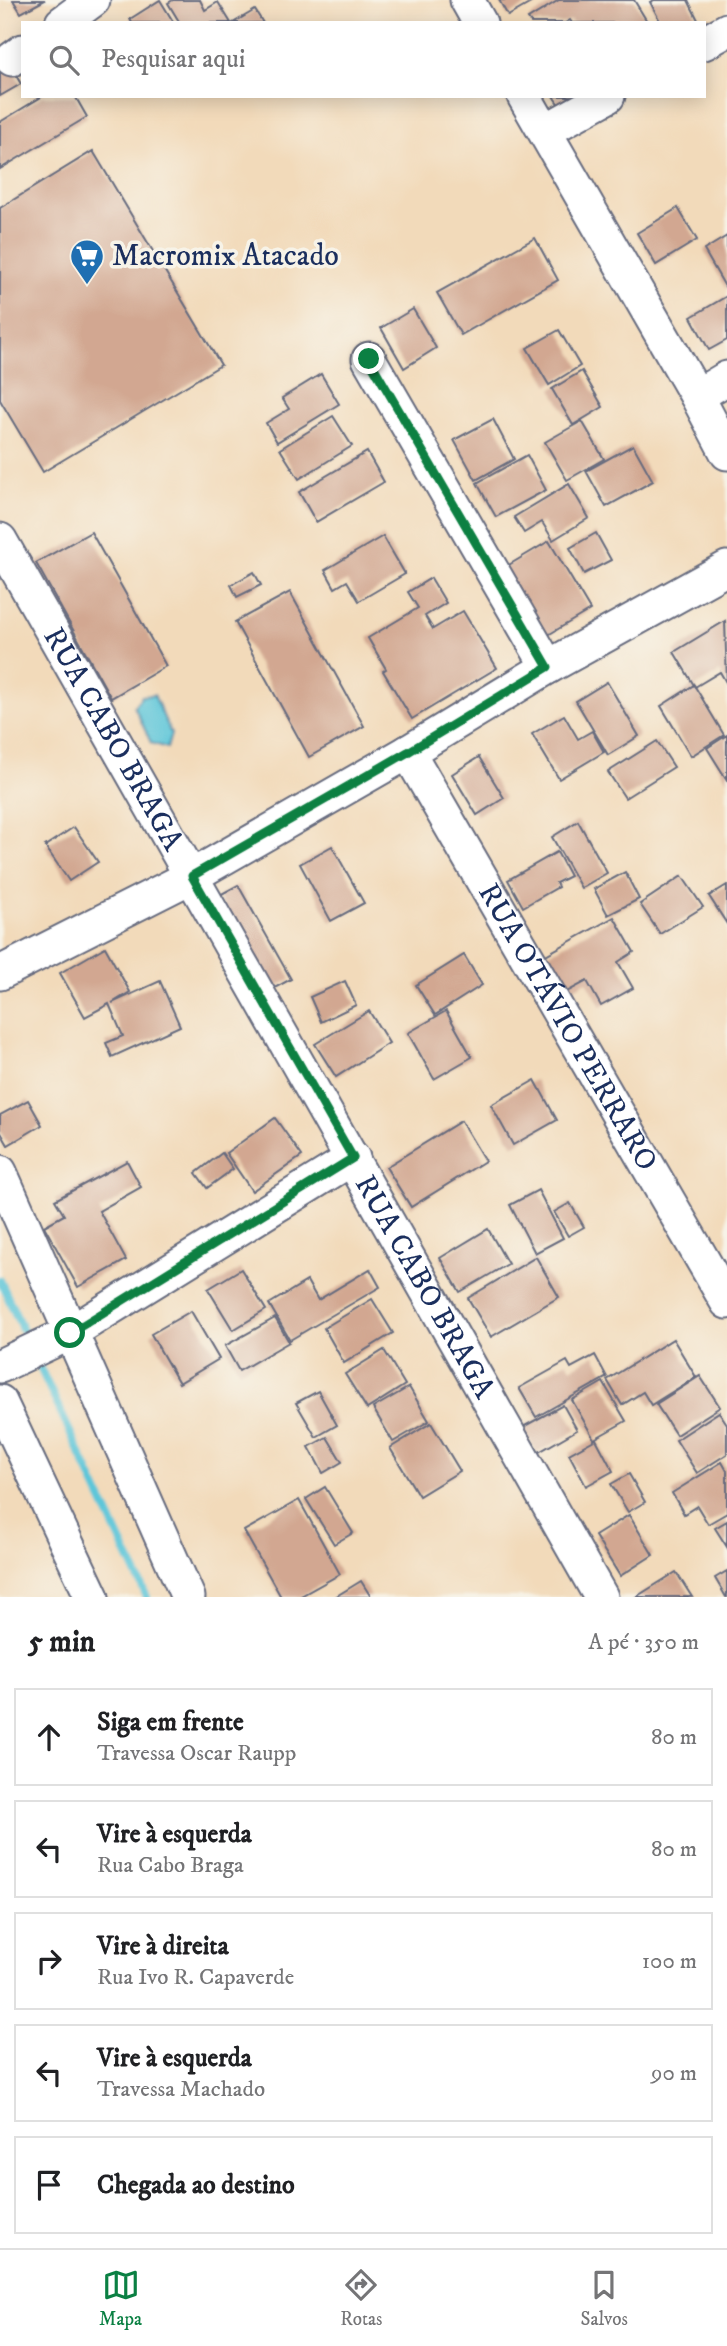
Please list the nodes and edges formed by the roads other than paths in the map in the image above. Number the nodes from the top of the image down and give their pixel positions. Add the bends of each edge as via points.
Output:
1 (93, 0) edge
2 (467, 0) edge
3 (65, 21) edge
4 (479, 21) edge
5 (727, 30) edge
6 (706, 42) edge
7 (525, 98) edge
8 (604, 98) edge
9 (545, 131) junction
10 (369, 359) dead end
11 (727, 378) edge
12 (697, 396) junction
13 (727, 453) edge
14 (0, 540) edge
15 (727, 568) edge
16 (548, 667) junction
17 (408, 752) junction
18 (192, 876) junction
19 (0, 973) edge
20 (353, 1158) junction
21 (0, 1172) edge
22 (727, 1302) edge
23 (63, 1336) junction
24 (4, 1364) edge
25 (0, 1402) edge
26 (92, 1597) edge
27 (188, 1597) edge
28 (601, 1597) edge

1 - 3 street
2 - 4 street
5 - 6 street
7 - 9 street
8 - 9 street
9 - 12 street
10 - 16 street
11 - 12 street
12 - 13 street
14 - 18 street, RUA CABO BRAGA
15 - 16 street
16 - 17 street
17 - 18 street
17 - 22 street, RUA OTÁVIO PERRARO
18 - 19 street
18 - 20 street, RUA CABO BRAGA
20 - 23 street
20 - 28 street, RUA CABO BRAGA
21 - 23 street
23 - 24 street
23 - 27 street
25 - 26 street

